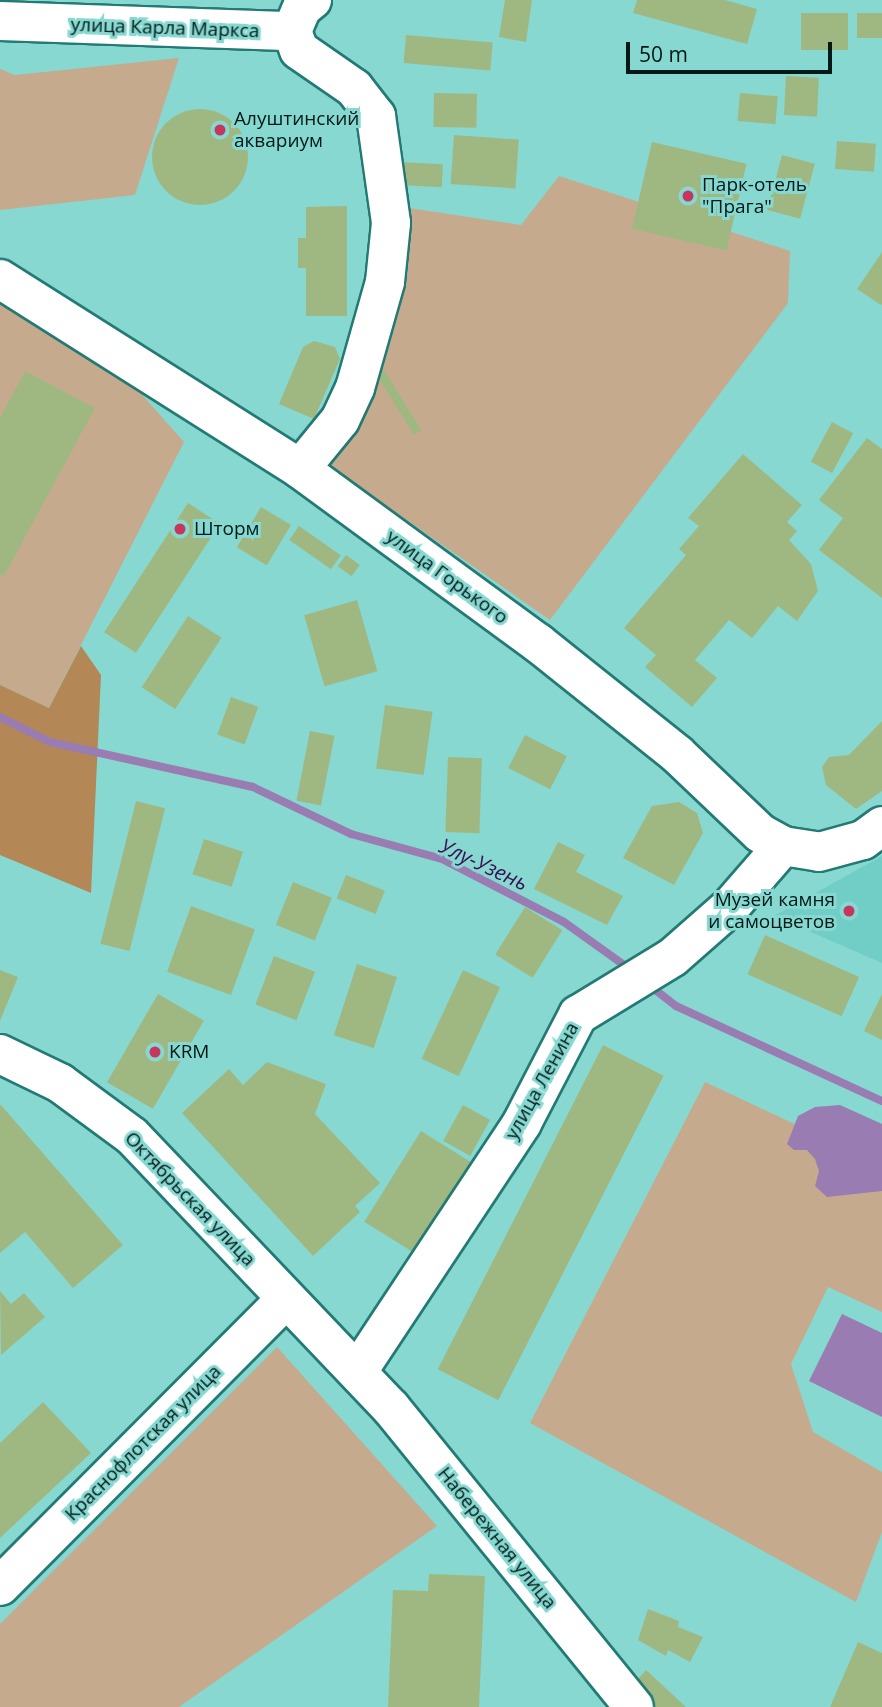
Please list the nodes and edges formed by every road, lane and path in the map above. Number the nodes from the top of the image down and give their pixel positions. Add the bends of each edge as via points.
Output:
1 (312, 0) edge
2 (0, 21) edge
3 (292, 32) junction
4 (0, 279) edge
5 (300, 469) junction
6 (882, 826) edge
7 (783, 846) junction
8 (0, 1054) edge
9 (286, 1299) junction
10 (358, 1371) junction
11 (0, 1586) edge
12 (630, 1705) edge

1 - 3 street via 302,8
2 - 3 street, улица Карла Маркса
3 - 5 street via 299,50 354,88 376,116 391,223 385,282 355,388 340,420
4 - 5 street, улица Горького
5 - 7 street, улица Горького via 538,643 677,754 760,833
6 - 7 street, улица Горького via 863,840 819,852
7 - 10 street, улица Ленина via 730,907 673,957 578,1015 522,1123
8 - 9 street, Октябрьская улица via 60,1083 132,1136
9 - 10 street, Октябрьская улица
9 - 11 street, Краснофлотская улица
10 - 12 street, Набережная улица

